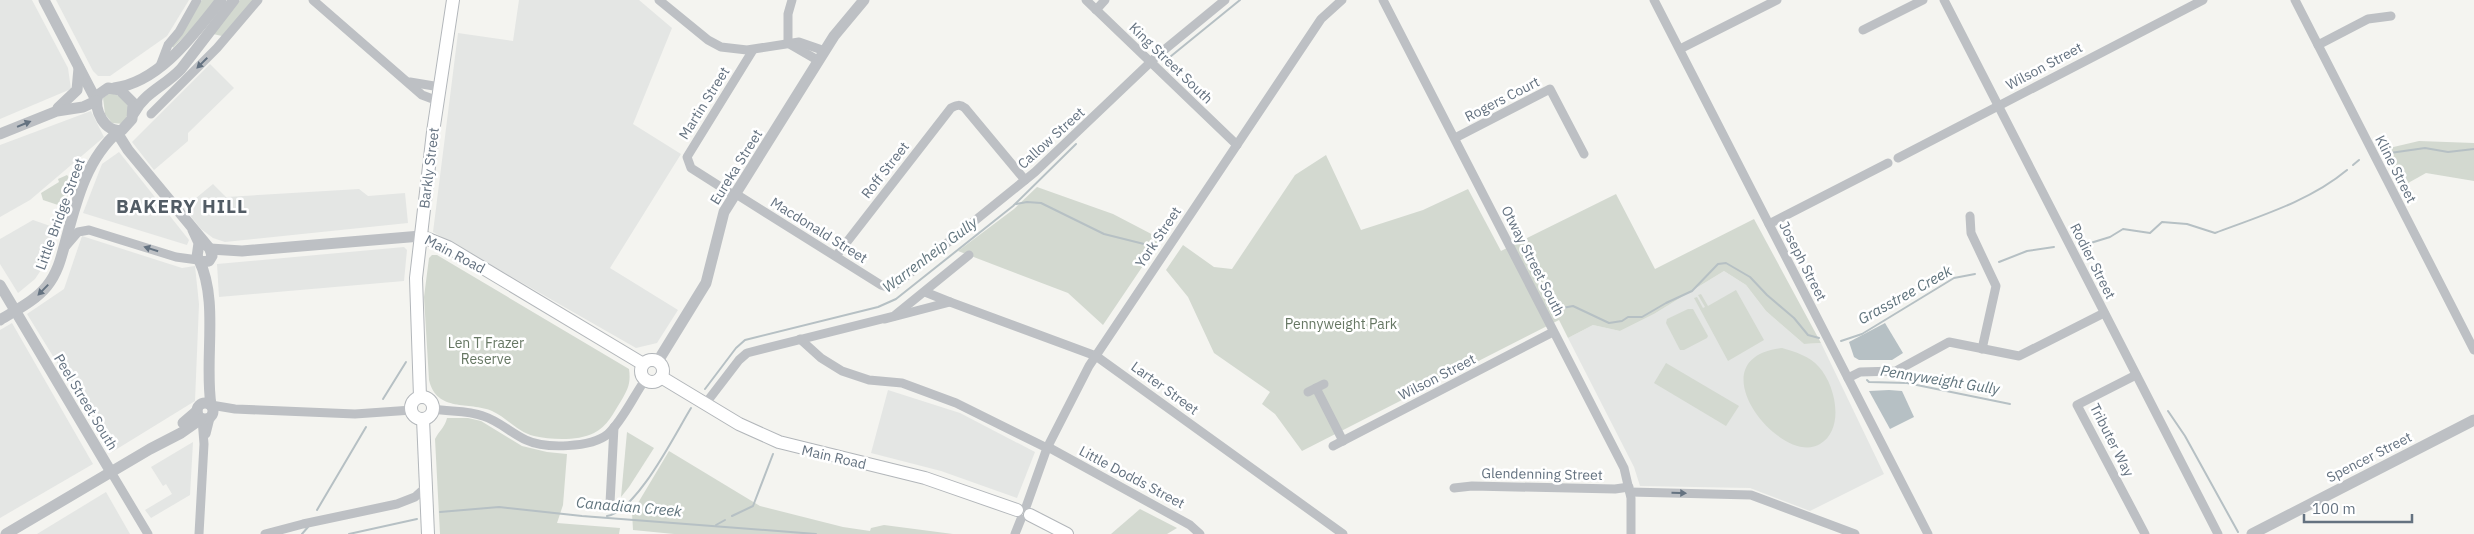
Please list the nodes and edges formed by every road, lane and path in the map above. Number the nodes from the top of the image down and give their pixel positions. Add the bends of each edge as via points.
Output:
1 (44, 0) edge
2 (197, 0) edge
3 (221, 0) edge
4 (234, 0) edge
5 (258, 0) edge
6 (313, 0) edge
7 (453, 0) edge
8 (659, 0) edge
9 (792, 0) edge
10 (864, 0) edge
11 (1086, 0) edge
12 (1105, 0) edge
13 (1225, 0) edge
14 (1342, 0) edge
15 (1654, 0) edge
16 (1777, 0) edge
17 (1923, 0) edge
18 (1944, 0) edge
19 (2203, 0) edge
20 (2295, 0) edge
21 (1385, 2) edge
22 (1096, 10) junction
23 (2391, 16) dead end
24 (1863, 30) dead end
25 (206, 37) junction
26 (788, 43) junction
27 (2318, 45) junction
28 (217, 48) junction
29 (1680, 49) junction
30 (753, 50) junction
31 (825, 51) junction
32 (75, 57) junction
33 (819, 61) junction
34 (1150, 62) junction
35 (160, 66) junction
36 (410, 82) junction
37 (440, 87) junction
38 (113, 88) junction
39 (96, 100) junction
40 (438, 101) junction
41 (1999, 106) junction
42 (134, 113) junction
43 (49, 114) junction
44 (151, 114) dead end
45 (121, 130) junction
46 (0, 134) edge
47 (1455, 138) junction
48 (1237, 145) junction
49 (103, 146) junction
50 (132, 154) junction
51 (1584, 154) dead end
52 (1898, 158) dead end
53 (1888, 163) dead end
54 (694, 170) joint
55 (1025, 180) junction
56 (735, 195) junction
57 (1970, 216) dead end
58 (1769, 224) junction
59 (421, 236) junction
60 (66, 246) junction
61 (205, 255) junction
62 (969, 255) dead end
63 (836, 256) junction
64 (0, 285) edge
65 (889, 287) joint
66 (925, 292) junction
67 (950, 302) junction
68 (15, 311) junction
69 (2104, 313) junction
70 (885, 318) junction
71 (0, 320) edge
72 (1553, 332) junction
73 (800, 339) junction
74 (1982, 349) junction
75 (2474, 350) edge
76 (1096, 356) junction
77 (658, 361) junction
78 (643, 364) junction
79 (2136, 375) junction
80 (661, 377) junction
81 (1848, 378) junction
82 (645, 380) junction
83 (1316, 388) dead end
84 (420, 398) junction
85 (706, 403) junction
86 (433, 409) junction
87 (412, 410) junction
88 (206, 412) junction
89 (423, 419) junction
90 (2474, 420) edge
91 (614, 427) junction
92 (181, 433) junction
93 (1343, 441) junction
94 (204, 444) junction
95 (1333, 446) dead end
96 (150, 448) junction
97 (1048, 448) junction
98 (111, 472) junction
99 (426, 487) junction
100 (1454, 488) dead end
101 (1630, 489) junction
102 (610, 503) dead end
103 (1023, 513) junction
104 (6, 534) edge
105 (148, 534) edge
106 (199, 534) edge
107 (265, 534) edge
108 (428, 534) edge
109 (1015, 534) edge
110 (1067, 534) edge
111 (1200, 534) edge
112 (1344, 534) edge
113 (1631, 534) edge
114 (1855, 534) edge
115 (1928, 534) edge
116 (2144, 534) edge
117 (2218, 534) edge
118 (2252, 534) edge

1 - 32 street
2 - 35 street via 179,32 168,44
3 - 35 street via 183,45
4 - 25 street
5 - 28 street
6 - 36 street
7 - 37 main road, Barkly Street
8 - 30 street via 712,43 731,49
9 - 26 street via 788,14
10 - 31 street, Eureka Street
11 - 22 street, King Street South
12 - 22 street
13 - 34 street, Callow Street
14 - 48 street, York Street via 1321,19
15 - 29 street, Joseph Street
16 - 29 street
17 - 24 street
18 - 41 street, Rodier Street
19 - 41 street, Wilson Street
20 - 27 street, Kline Street
21 - 47 street, Otway Street South
22 - 34 street, King Street South
23 - 27 street via 2368,19
25 - 28 street
25 - 42 street via 177,73 146,96
26 - 30 street
26 - 31 street via 800,42
26 - 33 street
27 - 75 street, Kline Street
28 -> 44 street
29 - 58 street, Joseph Street
30 - 54 street, Martin Street via 688,155 688,163
31 - 33 street, Eureka Street
32 - 38 street via 94,81
32 - 39 street
32 - 43 street via 79,75 77,90
33 - 56 street, Eureka Street
34 - 48 street, King Street South
34 - 55 street, Callow Street
35 - 38 street via 135,82
36 - 37 street
36 - 40 street via 425,97
37 - 40 main road, Barkly Street
38 - 39 street via 101,92
38 - 42 street via 130,97
39 - 43 street via 83,107
39 - 45 street via 105,122
40 - 59 main road, Barkly Street
41 - 52 street, Wilson Street
41 - 69 street, Rodier Street
42 - 45 street
46 -> 43 street
45 - 49 street, Little Bridge Street
45 - 50 street via 128,139
47 - 51 street, Rogers Court via 1550,89
47 - 72 street, Otway Street South
48 - 76 street, York Street
49 - 50 street via 118,144
49 - 60 street, Little Bridge Street via 85,179
50 - 61 street via 194,230
53 - 58 street
54 - 56 street, Macdonald Street
55 - 63 street, Roff Street via 966,108 958,104 951,108
55 - 65 street, Callow Street via 901,282
56 - 63 street, Macdonald Street
56 - 77 street, Eureka Street via 720,222 706,283
57 - 74 street via 1971,233 1996,286
58 - 81 street, Joseph Street
59 - 61 street, Main Road
59 - 78 main road, Main Road via 443,245
59 - 84 main road, Barkly Street via 415,296
61 -> 60 street, Main Road via 176,257 90,230 78,232
60 -> 68 street, Little Bridge Street via 48,286
61 - 88 street via 208,305
62 - 66 street
63 - 65 street, Macdonald Street via 882,286
64 - 68 street, Peel Street South
66 - 67 street, Larter Street
66 - 70 street via 899,312
67 - 70 street
67 - 76 street, Larter Street
68 - 71 street, Little Bridge Street
68 - 98 street, Peel Street South
69 - 74 street via 2019,356
69 - 79 street, Rodier Street
70 - 73 street
72 - 93 street, Wilson Street
72 - 101 street, Otway Street South via 1621,464
73 - 85 street via 745,354
73 - 97 street, Little Dodds Street via 842,371 866,380 902,383 956,403
74 - 81 street via 1947,342 1896,371 1860,372
76 - 97 street, York Street
76 - 112 street, Larter Street
77 - 78 main road via 650,360
77 - 80 main road via 663,368
78 - 82 main road via 640,372
79 - 116 street, Tributer Way via 2078,405
79 - 117 street, Rodier Street
80 - 82 main road via 654,382
80 - 85 main road, Main Road
81 - 115 street, Joseph Street
82 - 91 street
83 - 93 street
84 - 86 main road via 429,399
84 - 87 main road via 414,401
85 - 103 main road, Main Road via 779,442 931,480
86 - 89 main road via 430,416
86 - 91 street via 479,414 528,441 548,445 594,441
87 - 88 street via 355,414 235,409
87 - 89 main road
88 - 92 street
88 - 94 street
88 - 96 street via 188,420
89 - 99 main road
90 - 118 street, Spencer Street
91 - 102 street
92 - 94 street via 194,432
92 - 96 street
93 - 95 street, Wilson Street
94 - 106 street
96 - 98 street
97 - 103 street, York Street
97 - 111 street, Little Dodds Street via 1190,524
98 - 104 street
98 - 105 street, Peel Street South
99 - 107 street via 415,497 399,503
99 - 108 main road
100 - 101 street, Glendenning Street
101 - 113 street, Otway Street South
101 -> 114 street, Glendenning Street via 1751,494
103 - 109 street, York Street
103 - 110 main road, Main Road

